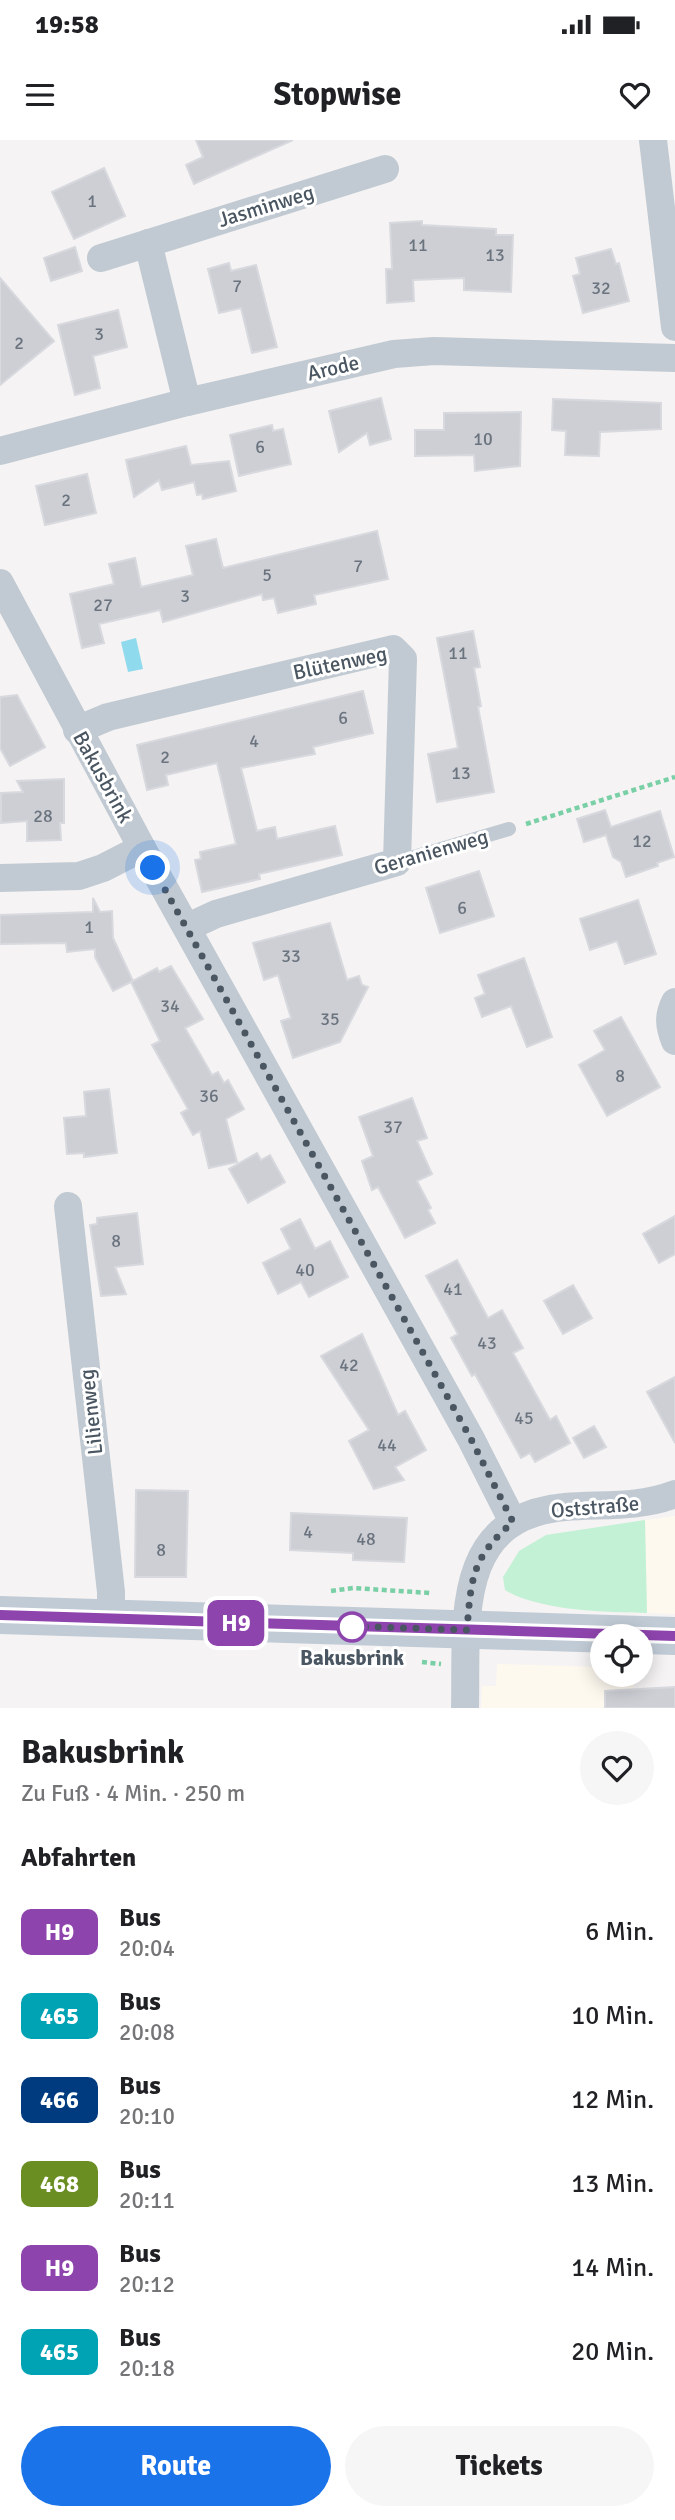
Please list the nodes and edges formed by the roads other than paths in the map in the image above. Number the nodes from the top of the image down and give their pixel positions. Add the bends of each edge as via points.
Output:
1 (653, 140) edge
2 (385, 169) dead end
3 (148, 243) junction
4 (101, 258) dead end
5 (675, 327) edge
6 (675, 358) edge
7 (187, 402) junction
8 (0, 451) edge
9 (0, 583) edge
10 (77, 730) junction
11 (509, 829) road end
12 (142, 848) junction
13 (397, 862) junction
14 (0, 878) edge
15 (188, 927) junction
16 (675, 1002) edge
17 (675, 1041) edge
18 (68, 1206) dead end
19 (675, 1494) edge
20 (513, 1522) junction
21 (0, 1615) edge
22 (111, 1619) junction
23 (467, 1630) junction
24 (675, 1636) edge
25 (465, 1708) edge

1 - 5 street
2 - 3 street, Jasminweg
3 - 4 street, Jasminweg
3 - 7 street
6 - 7 street, Arode via 434,351 394,354
7 - 8 street, Arode
9 - 10 street, Bakusbrink
10 - 12 street, Bakusbrink
10 - 13 street, Blütenweg via 108,717 393,649 404,659 405,668
11 - 13 lane, Geranienweg
12 - 14 street via 79,876
12 - 15 street, Bakusbrink
13 - 15 street, Geranienweg via 216,914
15 - 20 street, Bakusbrink
16 - 17 street via 670,1013
18 - 22 street, Lilienweg
19 - 20 street, Oststraße via 657,1501 563,1507
20 - 23 street, Oststraße via 479,1557 471,1579
21 - 22 main road
22 - 23 main road
23 - 24 main road
23 - 25 street, Oststraße

